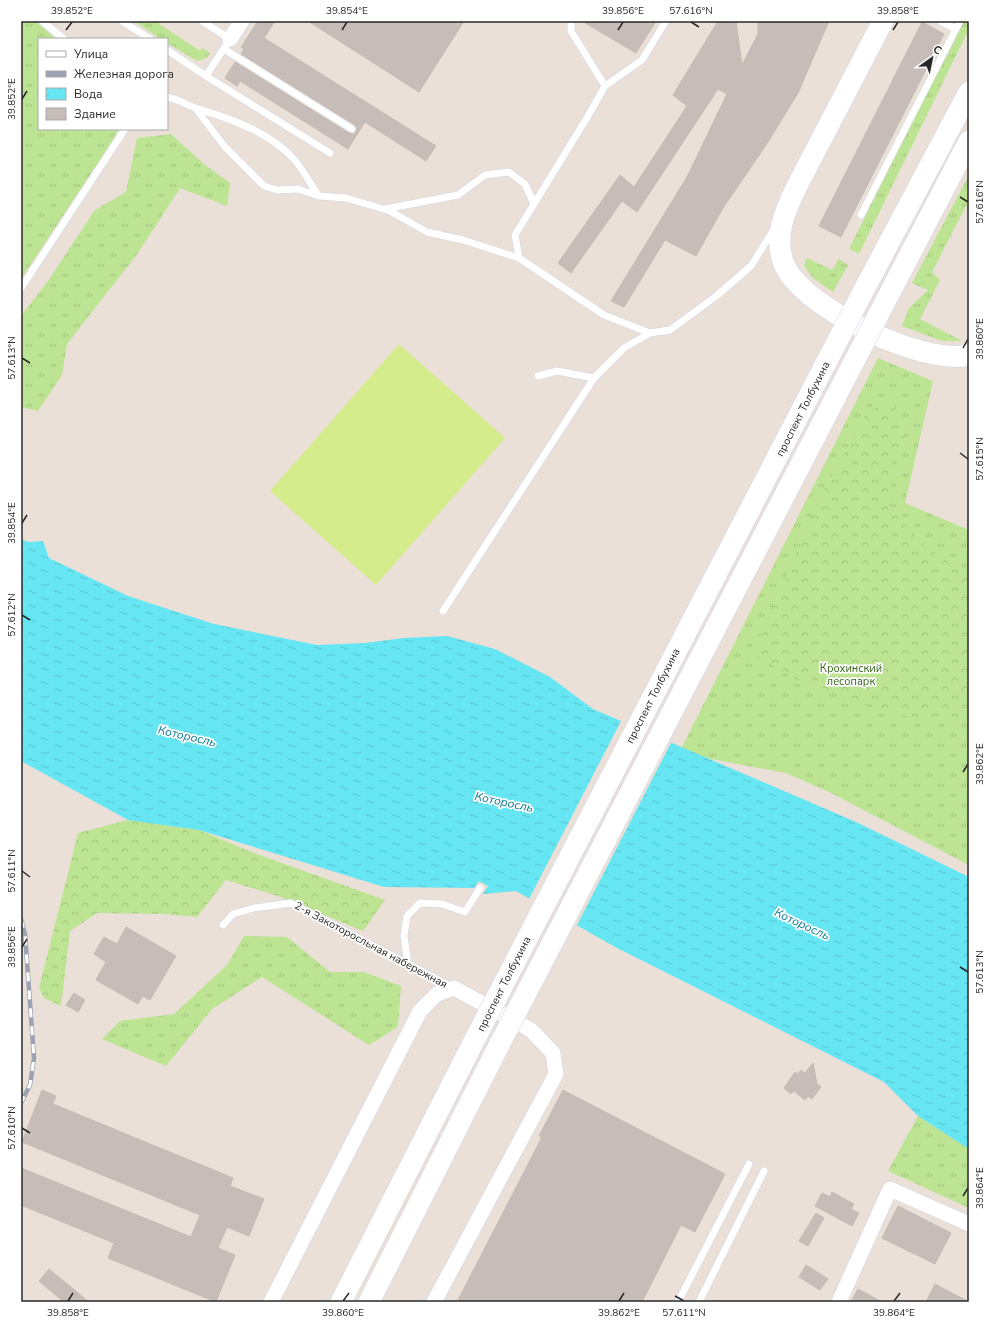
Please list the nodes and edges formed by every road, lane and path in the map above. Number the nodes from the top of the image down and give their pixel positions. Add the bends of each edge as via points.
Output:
1 (42, 21) edge
2 (122, 21) edge
3 (202, 21) edge
4 (242, 21) edge
5 (571, 21) edge
6 (666, 21) edge
7 (883, 21) edge
8 (940, 21) edge
9 (960, 21) edge
10 (956, 29) junction
11 (63, 38) edge
12 (148, 38) edge
13 (227, 44) junction
14 (168, 51) edge
15 (206, 76) junction
16 (605, 86) junction
17 (969, 92) edge
18 (168, 97) edge
19 (196, 109) junction
20 (352, 129) dead end
21 (124, 130) edge
22 (969, 141) edge
23 (330, 153) dead end
24 (319, 196) junction
25 (534, 204) junction
26 (383, 209) junction
27 (784, 213) junction
28 (862, 215) dead end
29 (519, 258) junction
30 (21, 288) edge
31 (650, 332) junction
32 (969, 355) edge
33 (538, 376) dead end
34 (594, 378) junction
35 (443, 611) dead end
36 (480, 888) dead end
37 (223, 925) dead end
38 (408, 965) junction
39 (454, 988) junction
40 (749, 1164) dead end
41 (764, 1171) dead end
42 (969, 1224) edge
43 (271, 1302) edge
44 (341, 1302) edge
45 (369, 1302) edge
46 (434, 1302) edge
47 (678, 1302) edge
48 (699, 1302) edge
49 (839, 1302) edge

1 - 11 lane
2 - 12 lane
3 - 13 lane
4 - 13 street
5 - 16 lane via 571,31
6 - 16 lane via 642,60
7 - 27 main road
8 - 10 lane
9 - 10 lane
10 - 28 lane
13 - 15 lane
13 - 20 lane
14 - 15 lane
15 - 23 lane
16 - 25 lane
17 - 44 main road, проспект Толбухина, bridge via 866,286
18 - 19 lane via 179,99
19 - 24 lane via 229,118 282,147
19 - 24 lane via 225,148 264,186 278,190 298,188
21 - 30 lane
22 - 45 main road, bridge via 494,1055
24 - 26 lane via 346,198
25 - 26 lane via 525,184 509,172 485,176 458,195
25 - 29 lane via 515,235
26 - 29 lane via 427,232 463,240
27 - 31 lane via 751,266 715,297 670,330
27 - 32 main road via 779,247 784,264 796,283 814,300 846,320 887,340 943,357
29 - 31 lane via 604,315
31 - 34 lane via 624,348
33 - 34 lane via 557,371
34 - 35 lane
36 - 38 lane via 465,912 442,904 420,903 407,916 404,936
37 - 38 lane, 2-я Закоторосльная набережная via 233,914 291,903
38 - 39 lane, 2-я Закоторосльная набережная
39 - 43 street via 437,994 420,1011
39 - 46 street via 532,1030 553,1053 556,1074
40 - 47 lane
41 - 48 lane
42 - 49 street via 890,1189

